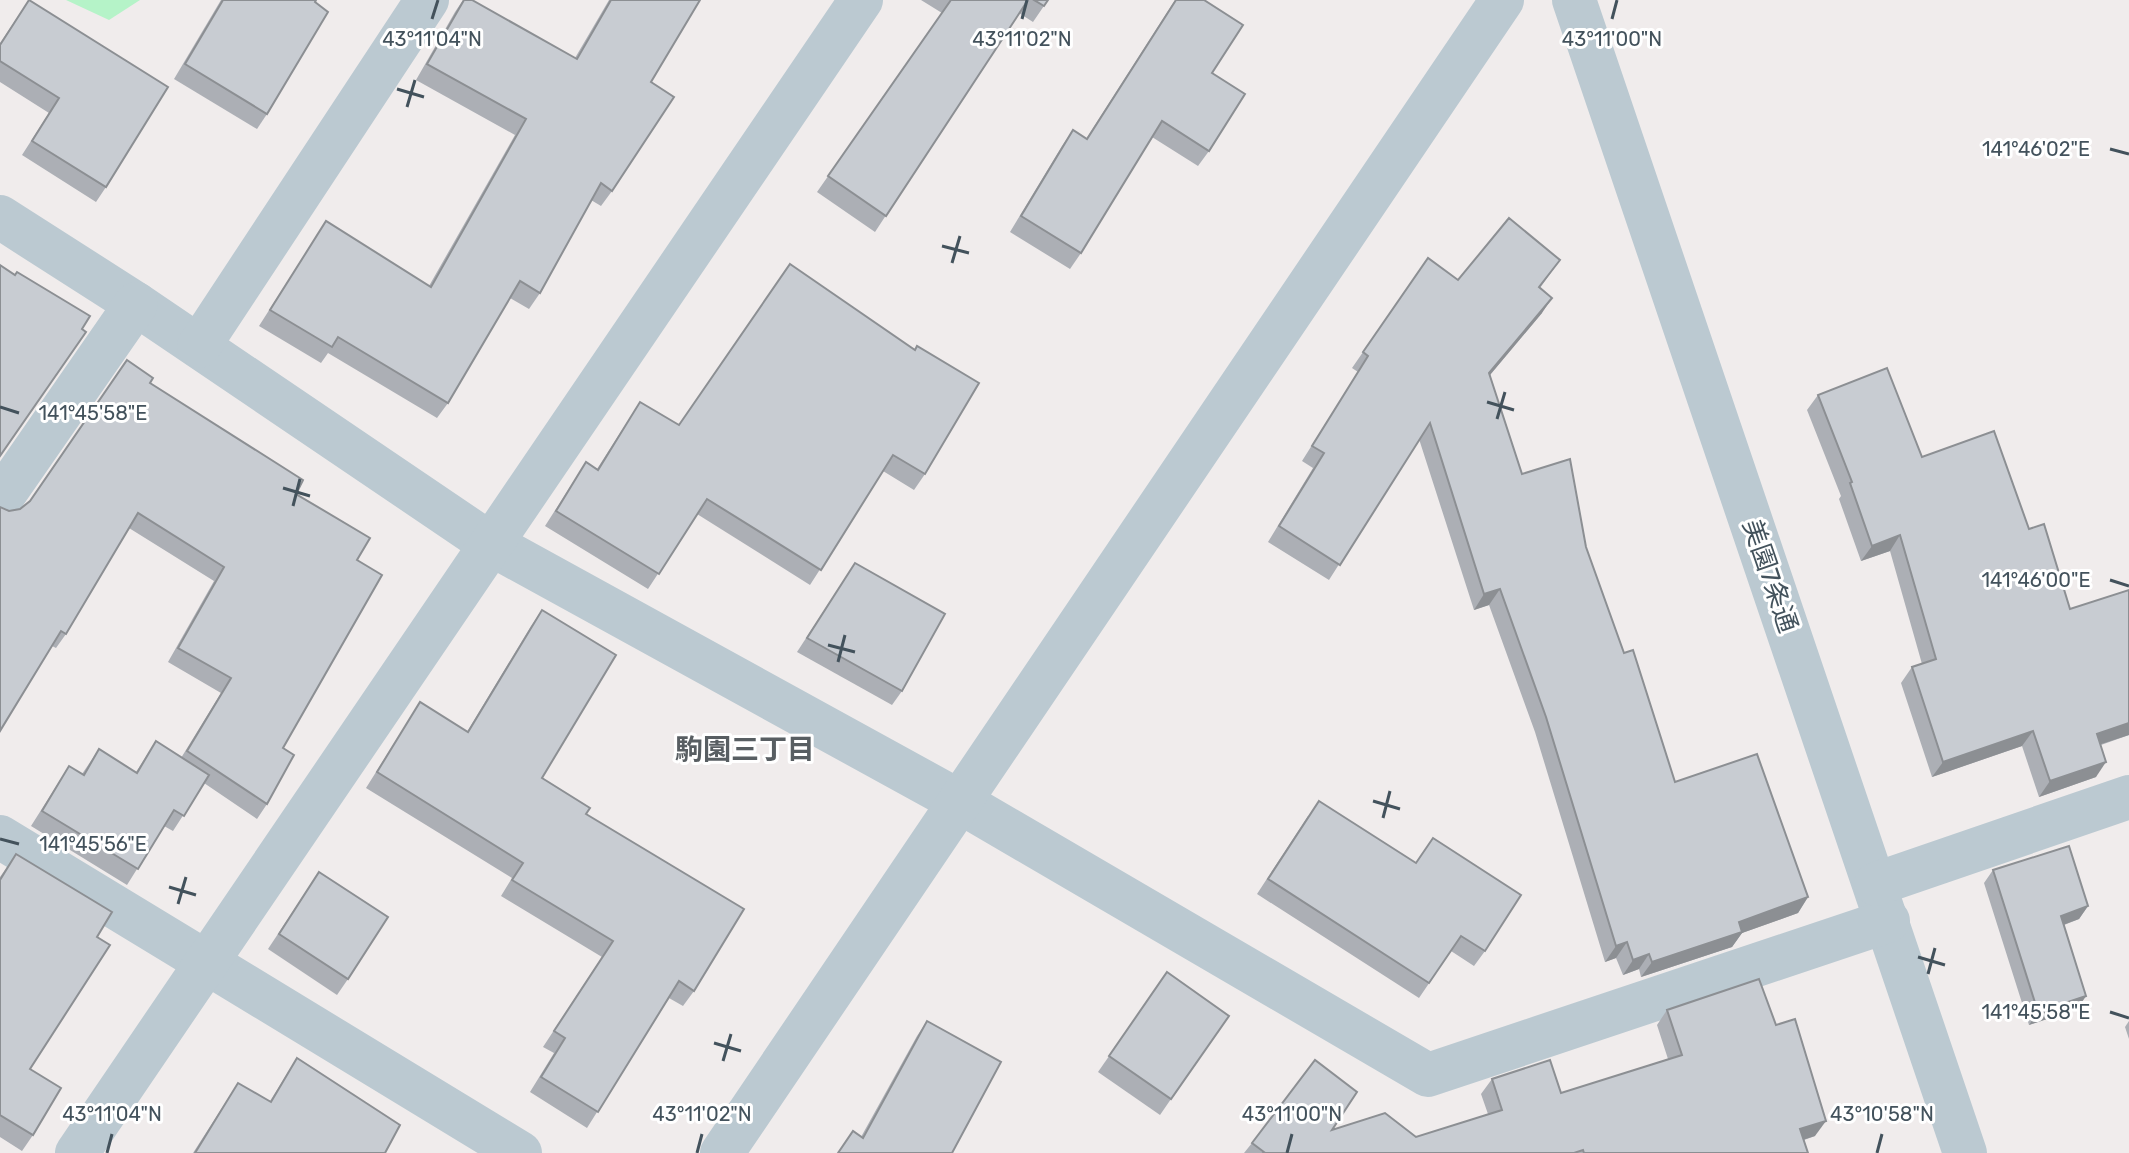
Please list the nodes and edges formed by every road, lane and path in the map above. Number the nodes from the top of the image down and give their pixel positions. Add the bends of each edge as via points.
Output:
1 (427, 0) edge
2 (861, 0) edge
3 (1502, 0) edge
4 (1574, 0) edge
5 (0, 217) edge
6 (136, 304) junction
7 (199, 346) junction
8 (0, 500) edge
9 (489, 543) junction
10 (2129, 797) edge
11 (962, 803) junction
12 (0, 837) edge
13 (1882, 902) junction
14 (207, 960) junction
15 (77, 1153) edge
16 (520, 1153) edge
17 (722, 1153) edge
18 (1965, 1153) edge

1 - 7 street
2 - 9 street
3 - 11 street
4 - 13 street, 美園7条通
5 - 6 street
6 - 7 street
6 - 8 street
7 - 9 street
9 - 11 street
9 - 14 street
10 - 13 street
11 - 13 street via 1428,1075
11 - 17 street
12 - 14 street
13 - 18 street, 美園7条通
14 - 15 street
14 - 16 street

